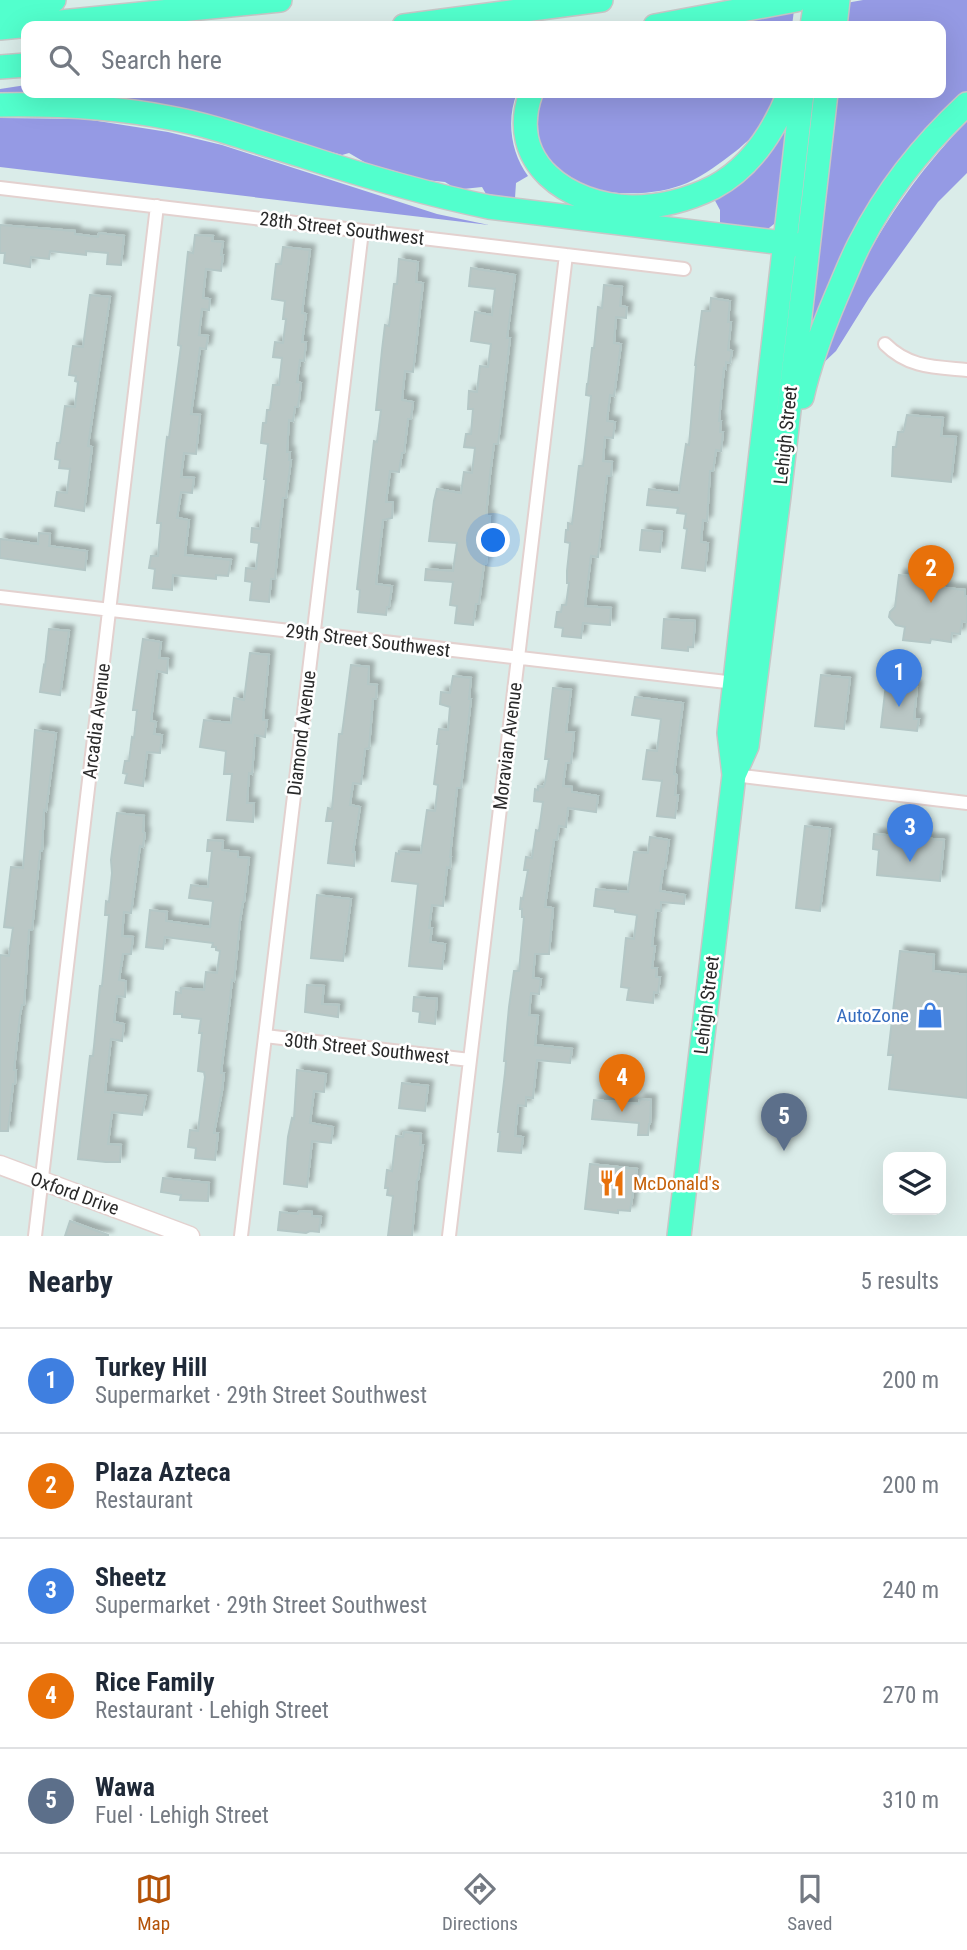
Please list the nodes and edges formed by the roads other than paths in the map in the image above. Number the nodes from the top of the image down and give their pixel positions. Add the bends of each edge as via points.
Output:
1 (54, 0) edge
2 (238, 0) edge
3 (280, 0) edge
4 (601, 0) edge
5 (838, 0) edge
6 (0, 6) edge
7 (159, 13) junction
8 (810, 13) edge
9 (74, 21) edge
10 (442, 21) edge
11 (682, 21) edge
12 (836, 21) edge
13 (21, 26) edge
14 (0, 28) edge
15 (21, 65) edge
16 (0, 67) edge
17 (529, 98) edge
18 (787, 98) edge
19 (801, 98) edge
20 (825, 98) edge
21 (967, 104) edge
22 (0, 105) edge
23 (0, 188) edge
24 (157, 206) junction
25 (362, 231) junction
26 (784, 243) junction
27 (808, 246) junction
28 (566, 255) junction
29 (684, 269) dead end
30 (885, 344) dead end
31 (967, 370) edge
32 (779, 496) junction
33 (0, 597) edge
34 (109, 610) junction
35 (313, 634) junction
36 (518, 657) junction
37 (735, 683) junction
38 (734, 775) junction
39 (967, 803) edge
40 (265, 1036) junction
41 (470, 1059) junction
42 (0, 1165) edge
43 (41, 1181) junction
44 (35, 1236) edge
45 (190, 1236) edge
46 (241, 1236) edge
47 (449, 1236) edge
48 (679, 1236) edge

1 - 6 highway
2 - 7 highway
3 - 7 highway
4 - 10 highway
5 - 12 highway
7 - 9 highway
8 - 11 highway via 763,6
13 - 14 highway
15 - 16 highway
17 - 18 highway via 525,130 543,172 573,193 630,207 671,203 718,184 765,140
19 - 26 highway, Lehigh Street
20 - 27 highway, Lehigh Street
21 - 32 highway via 896,183 858,245 817,343
22 - 26 highway via 73,105 172,118 479,205
23 - 24 street, 28th Street Southwest
24 - 25 street, 28th Street Southwest
24 - 34 street, Arcadia Avenue
25 - 28 street, 28th Street Southwest
25 - 35 street, Diamond Avenue
26 - 27 highway
26 - 37 highway, Lehigh Street
27 - 32 highway, Lehigh Street
28 - 29 street, 28th Street Southwest
28 - 36 street, Moravian Avenue
30 - 31 street via 909,362
32 - 38 highway, Lehigh Street via 747,746
33 - 34 street, 29th Street Southwest
34 - 35 street, 29th Street Southwest
34 - 43 street, Arcadia Avenue
35 - 36 street, 29th Street Southwest
35 - 40 street, Diamond Avenue
36 - 37 street, 29th Street Southwest
36 - 41 street, Moravian Avenue
37 - 38 highway, Lehigh Street via 729,733
38 - 39 street
38 - 48 highway, Lehigh Street
40 - 41 street, 30th Street Southwest
40 - 46 street, Diamond Avenue
41 - 47 street, Moravian Avenue
42 - 43 main road, Oxford Drive
43 - 44 street, Arcadia Avenue
43 - 45 main road, Oxford Drive

